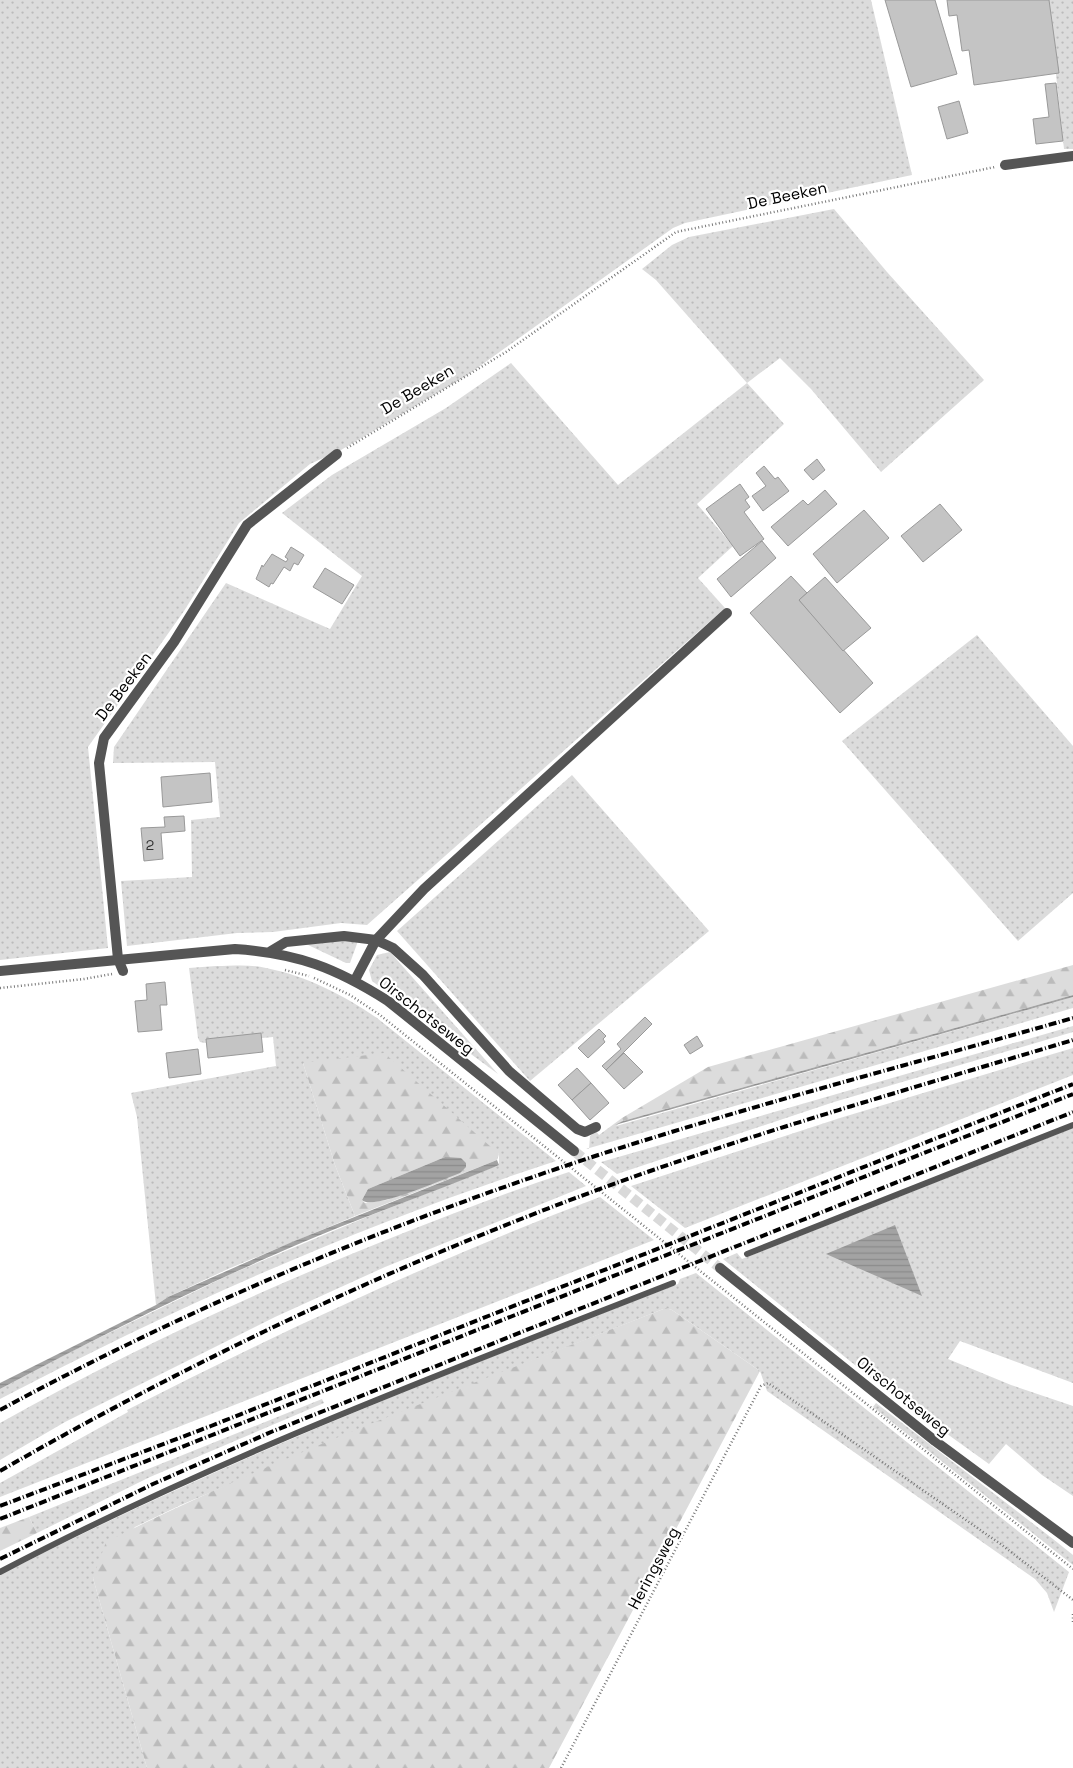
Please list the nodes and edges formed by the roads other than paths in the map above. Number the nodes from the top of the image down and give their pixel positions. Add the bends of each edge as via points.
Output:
1 (1073, 156) edge
2 (1005, 165) road end
3 (337, 454) road end
4 (726, 613) dead end
5 (376, 940) junction
6 (271, 951) junction
7 (118, 959) junction
8 (0, 971) edge
9 (123, 971) road end
10 (355, 980) junction
11 (1073, 1125) edge
12 (596, 1127) dead end
13 (574, 1151) tunnel mouth
14 (747, 1254) dead end
15 (720, 1268) tunnel mouth
16 (673, 1282) dead end
17 (1073, 1542) edge
18 (0, 1572) edge

1 - 2 street
3 - 7 street, De Beeken via 247,526 174,642 104,738 99,763
4 - 5 street via 424,889
5 - 6 street via 344,936 286,942
5 - 10 street
5 - 12 street via 409,961 509,1071 544,1103 577,1130 585,1132
6 - 7 street, Oirschotseweg via 235,949
6 - 10 street, Oirschotseweg via 316,963
7 - 8 street, Oirschotseweg
7 - 9 street, De Beeken
10 - 13 street, Oirschotseweg via 388,1001
11 - 14 lane
15 - 17 street, Oirschotseweg via 935,1441
16 - 18 lane via 275,1442 158,1494

